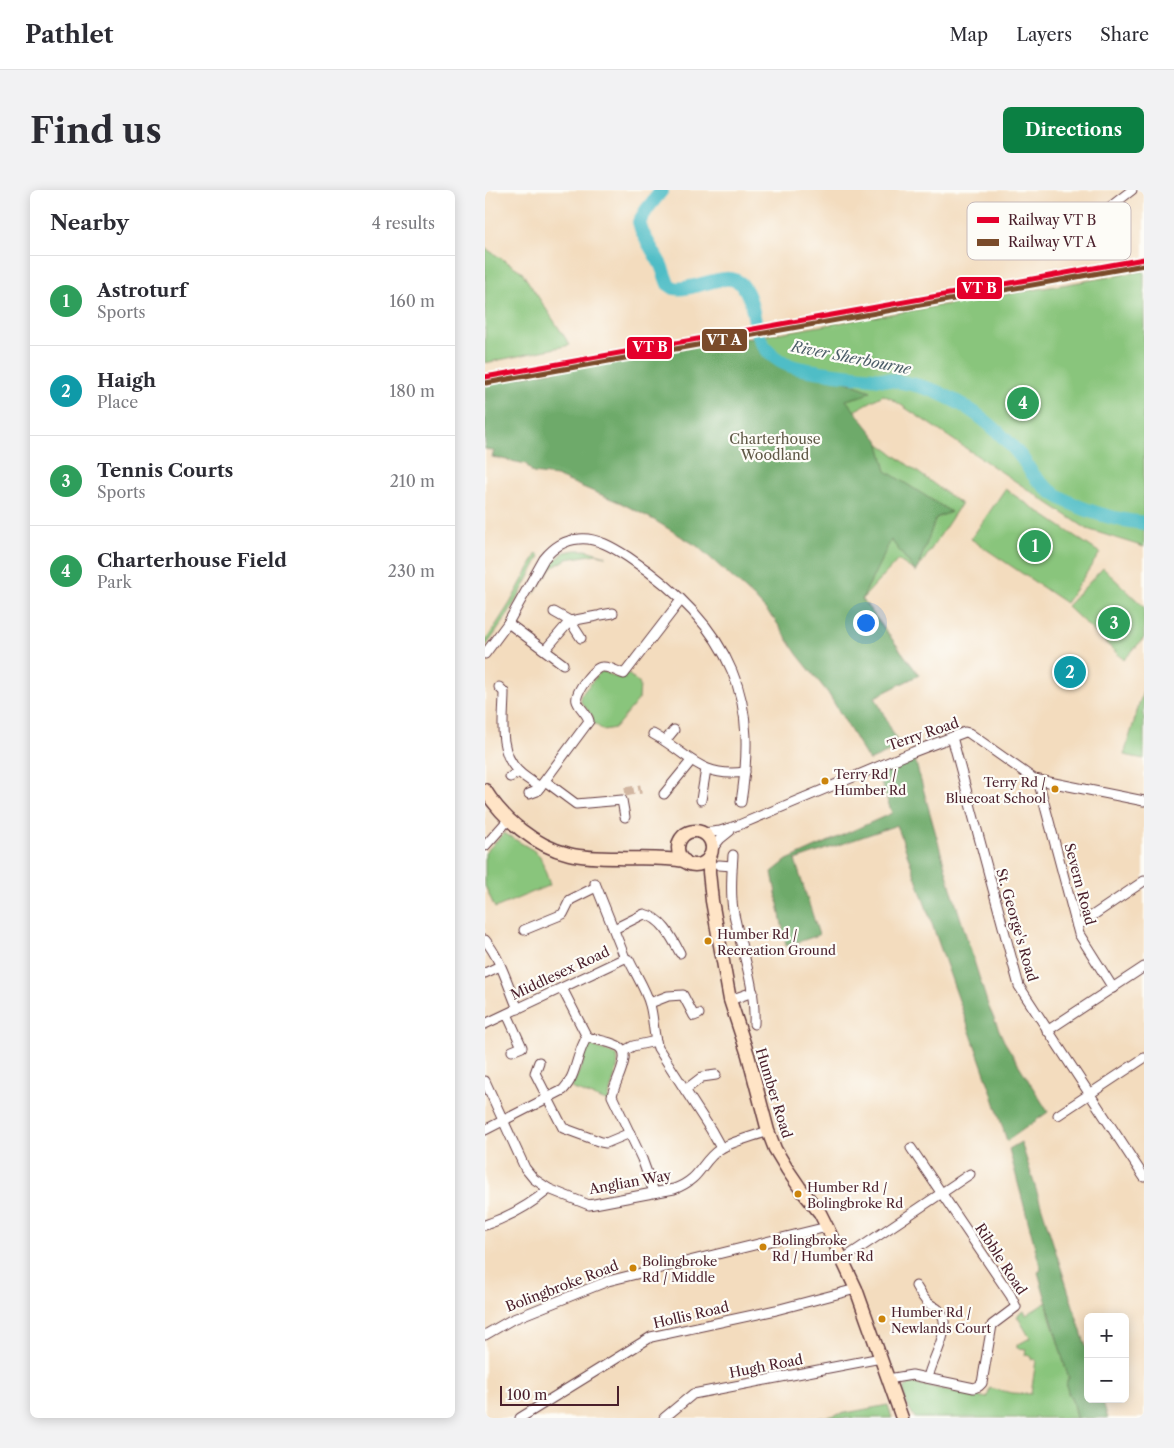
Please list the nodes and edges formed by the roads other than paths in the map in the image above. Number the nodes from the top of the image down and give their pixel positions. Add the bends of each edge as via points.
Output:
1 (1132, 190) edge
2 (1116, 202) edge
3 (681, 600) junction
4 (554, 612) dead end
5 (613, 613) dead end
6 (569, 621) junction
7 (508, 623) junction
8 (581, 638) dead end
9 (545, 650) junction
10 (485, 654) edge
11 (563, 664) dead end
12 (499, 688) dead end
13 (674, 730) dead end
14 (653, 734) dead end
15 (952, 738) junction
16 (665, 741) junction
17 (691, 761) junction
18 (706, 769) junction
19 (519, 772) junction
20 (745, 772) junction
21 (510, 777) dead end
22 (1038, 780) junction
23 (542, 784) junction
24 (485, 790) edge
25 (529, 794) dead end
26 (664, 794) dead end
27 (701, 800) dead end
28 (1144, 801) edge
29 (741, 802) dead end
30 (625, 817) dead end
31 (509, 819) junction
32 (739, 825) junction
33 (703, 833) junction
34 (679, 844) junction
35 (485, 846) edge
36 (733, 855) dead end
37 (713, 857) junction
38 (648, 858) junction
39 (689, 862) junction
40 (732, 866) junction
41 (1144, 881) edge
42 (712, 901) junction
43 (1077, 926) junction
44 (614, 929) junction
45 (524, 930) dead end
46 (485, 940) edge
47 (680, 952) dead end
48 (625, 958) junction
49 (500, 966) junction
50 (1144, 967) edge
51 (485, 974) edge
52 (562, 988) junction
53 (1113, 988) junction
54 (753, 992) junction
55 (730, 1000) junction
56 (650, 1003) junction
57 (518, 1008) junction
58 (507, 1014) junction
59 (699, 1014) dead end
60 (485, 1024) edge
61 (754, 1024) dead end
62 (1047, 1031) junction
63 (587, 1037) junction
64 (656, 1041) junction
65 (512, 1051) dead end
66 (624, 1051) junction
67 (1144, 1058) edge
68 (539, 1062) dead end
69 (716, 1075) dead end
70 (485, 1082) edge
71 (685, 1090) junction
72 (1090, 1094) junction
73 (547, 1099) junction
74 (1058, 1116) dead end
75 (503, 1121) junction
76 (485, 1130) edge
77 (768, 1131) junction
78 (630, 1133) junction
79 (721, 1148) junction
80 (911, 1148) dead end
81 (970, 1174) dead end
82 (1144, 1177) edge
83 (549, 1189) junction
84 (654, 1192) junction
85 (942, 1192) junction
86 (485, 1225) edge
87 (827, 1227) junction
88 (843, 1260) junction
89 (916, 1286) dead end
90 (856, 1289) junction
91 (485, 1335) edge
92 (881, 1358) junction
93 (929, 1378) junction
94 (888, 1379) junction
95 (520, 1418) edge
96 (664, 1418) edge
97 (902, 1418) edge

1 - 2 street
3 - 7 street via 671,588 619,552 595,540 578,538 559,545 544,559
3 - 20 street via 703,623 732,670 743,705
3 - 23 street via 624,674 596,668 585,681 577,701 589,721
4 - 6 street
5 - 6 street
6 - 8 street
6 - 9 street
7 - 9 street
7 - 10 street
9 - 11 street
12 - 19 street via 504,692 503,743 511,763
13 - 16 street
14 - 16 street
15 - 22 street, Terry Road via 969,733
15 - 32 street, Terry Road
15 - 62 street, St. George's Road via 1019,986
16 - 17 street
17 - 18 street
17 - 26 street
18 - 20 street via 735,774
18 - 27 street
19 - 21 street
19 - 23 street
20 - 29 street
22 - 28 street, Terry Road
22 - 43 street, Severn Road
23 - 25 street
23 - 30 street via 576,804 623,796
24 - 31 main road
31 - 35 street
31 - 38 main road via 545,845 571,854
32 - 33 street, Terry Road
32 - 37 street, Terry Road via 720,839
33 - 34 main road via 687,833
33 - 37 main road via 711,841
34 - 38 main road
34 - 39 main road via 680,854
36 - 40 street
37 - 39 main road via 701,863
37 - 40 street
37 - 42 main road, Humber Road via 709,872
38 - 39 main road
39 - 42 main road, Humber Road via 701,873
40 - 54 street via 733,908
41 - 43 street
42 - 55 main road, Humber Road
43 - 53 street, Severn Road
44 - 45 street via 595,885 571,900 563,914
44 - 47 street via 644,914 651,915 669,933
44 - 48 street
46 - 49 street
48 - 52 street, Middlesex Road
48 - 56 street via 629,960
49 - 51 street
49 - 57 street
50 - 53 street
52 - 57 street, Middlesex Road
52 - 63 street
53 - 62 street
54 - 55 street
54 - 61 street
55 - 77 main road, Humber Road
56 - 59 street via 668,996 683,995 691,1014
56 - 64 street
57 - 58 street, Middlesex Road
58 - 60 street, Middlesex Road
58 - 65 street, Middlesex Road via 522,1046
62 - 72 street, St. George's Road
63 - 66 street via 619,1046
63 - 73 street via 567,1086
64 - 66 street
64 - 71 street
66 - 78 street via 625,1059 612,1096
67 - 72 street
68 - 73 street via 535,1072
69 - 71 street via 702,1077
70 - 75 street, Anglian Way
71 - 79 street
72 - 74 street
72 - 82 street, St. George's Road
73 - 75 street
73 - 78 street via 565,1130 603,1143
75 - 76 street
75 - 83 street, Anglian Way via 525,1168
77 - 79 street, Anglian Way
77 - 87 main road, Humber Road via 787,1169
78 - 84 street
79 - 84 street, Anglian Way via 691,1181 674,1189
80 - 85 street, Ribble Road
81 - 85 street
83 - 84 street, Anglian Way via 589,1205
83 - 86 street via 532,1204
85 - 88 street
85 - 93 street, Ribble Road via 1016,1307 991,1325 979,1386 974,1388
87 - 88 main road, Humber Road
87 - 91 street, Bolingbroke Road via 608,1281 511,1320
88 - 90 main road, Humber Road
89 - 93 street via 927,1303 937,1307 943,1315 938,1352
90 - 92 main road, Humber Road
90 - 95 street, Hollis Road via 651,1337
92 - 94 main road, Humber Road
92 - 96 street, Hugh Road via 693,1394
93 - 94 street via 905,1375
94 - 97 main road, Humber Road

